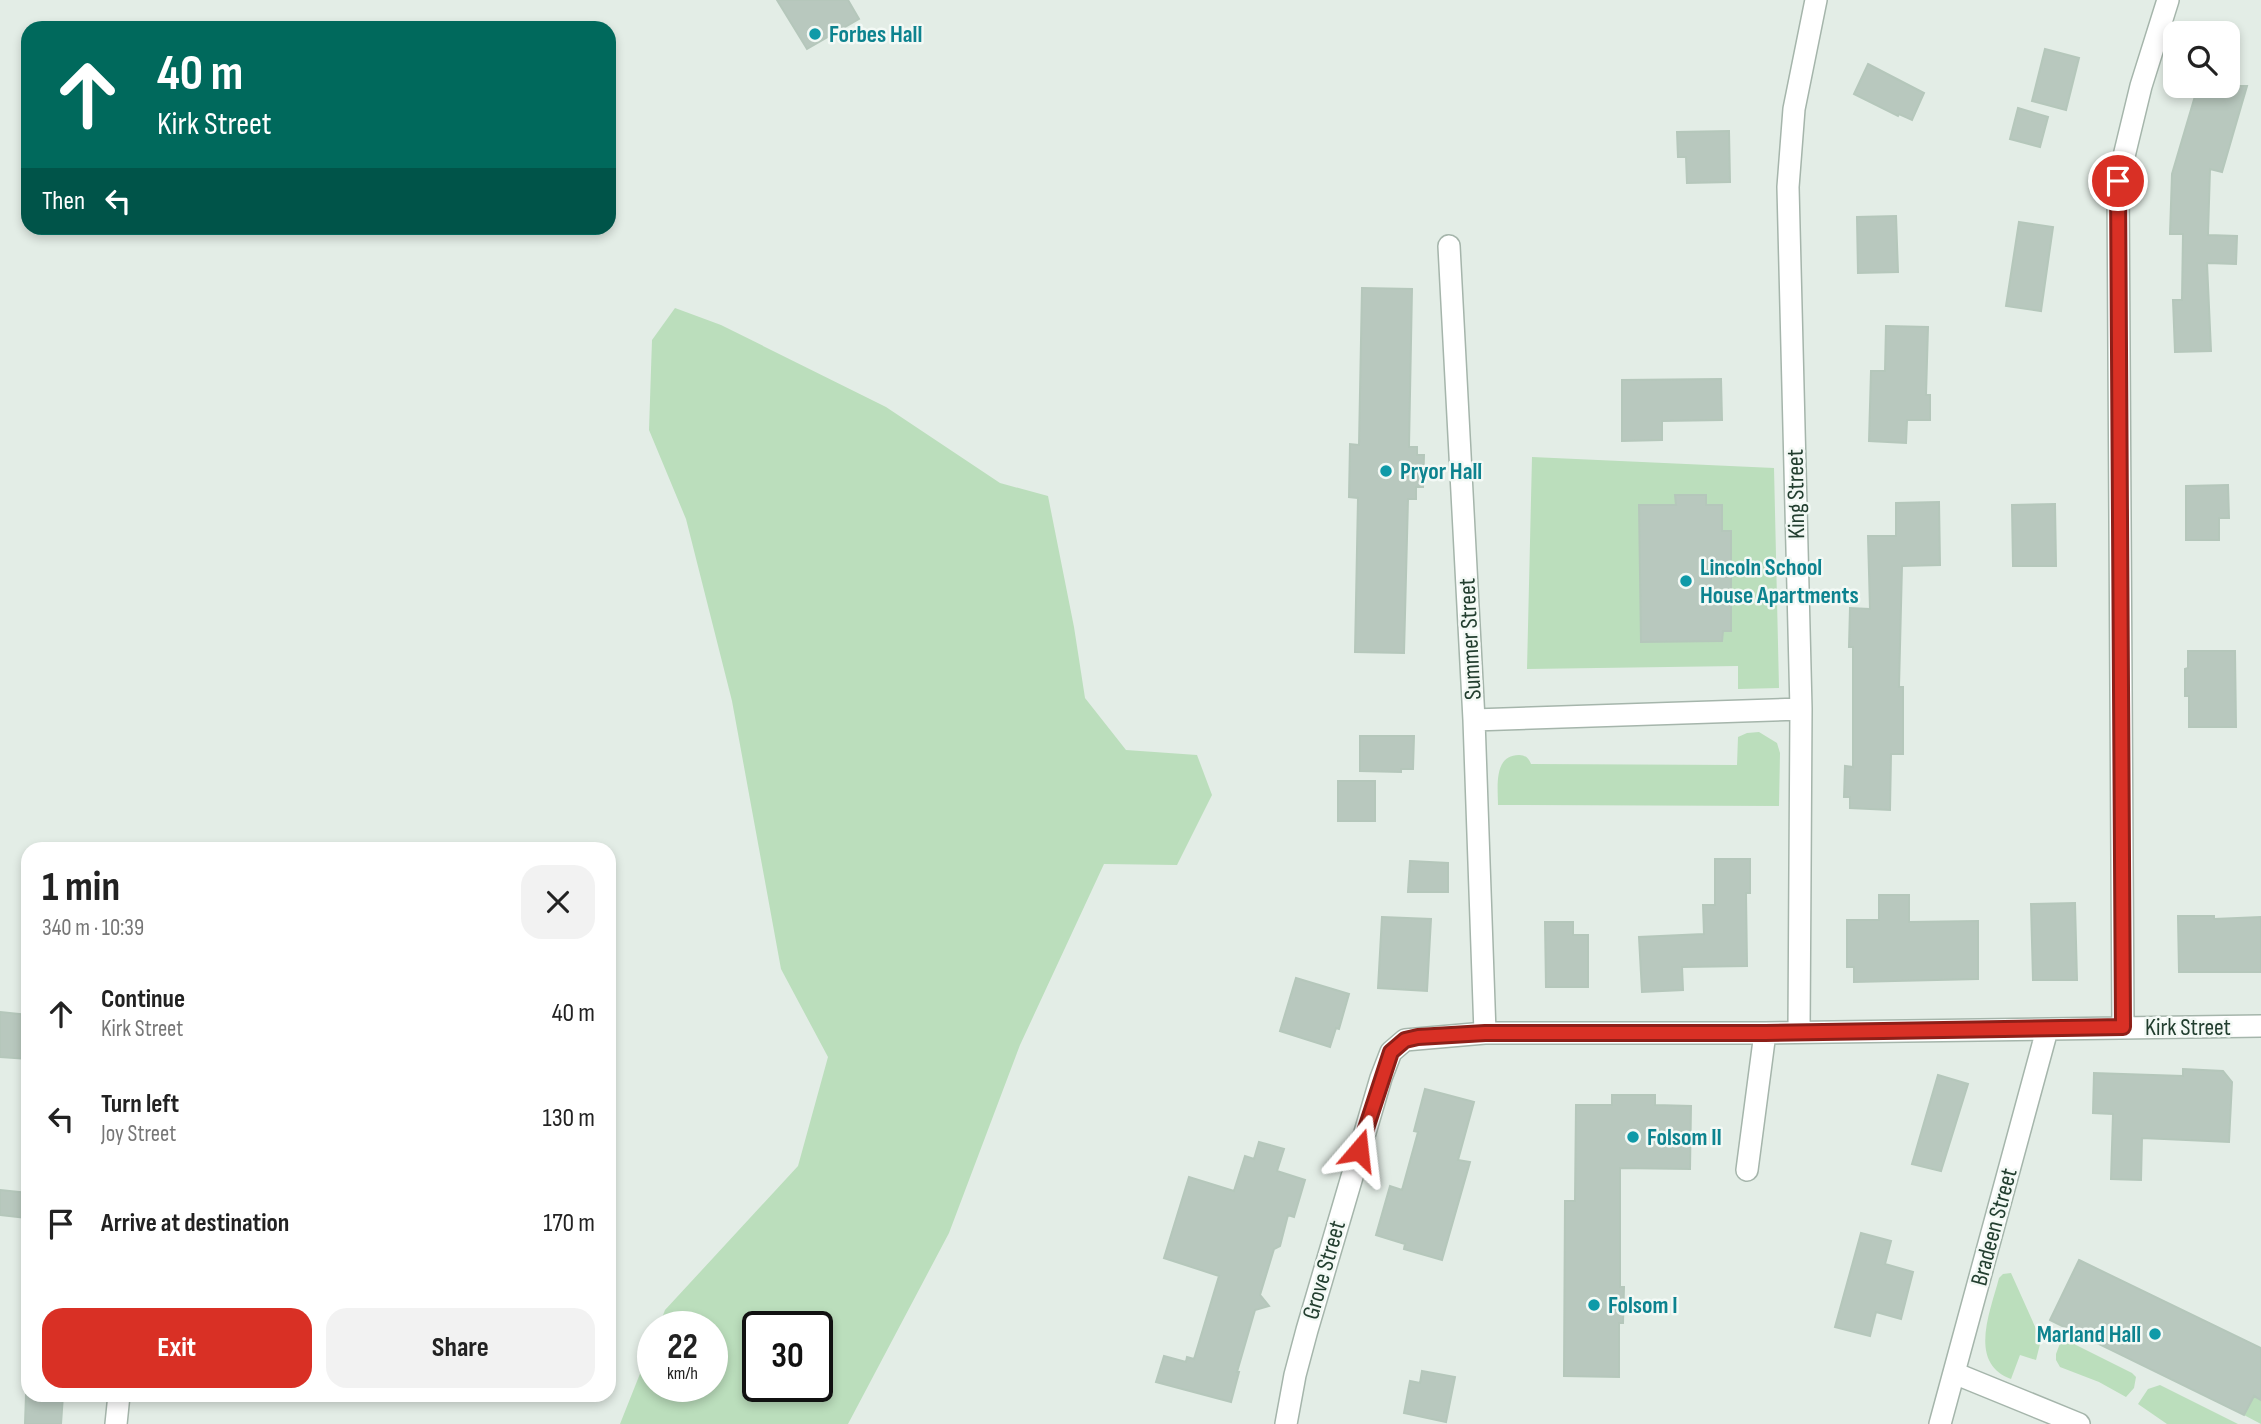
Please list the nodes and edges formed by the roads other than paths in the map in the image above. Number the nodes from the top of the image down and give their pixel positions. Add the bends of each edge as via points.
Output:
1 (1816, 0) edge
2 (2168, 0) edge
3 (1449, 246) dead end
4 (1801, 709) junction
5 (1474, 720) junction
6 (2261, 1026) edge
7 (2123, 1027) junction
8 (2047, 1030) junction
9 (1799, 1031) junction
10 (1485, 1033) junction
11 (1765, 1033) junction
12 (1747, 1170) dead end
13 (1954, 1373) junction
14 (118, 1402) edge
15 (116, 1424) edge
16 (1286, 1424) edge
17 (1940, 1424) edge
18 (2079, 1424) edge

1 - 4 street, King Street via 1794,109 1788,187
2 - 7 street via 2118,181
3 - 5 street, Summer Street
4 - 5 street
4 - 9 street, King Street
5 - 10 street, Summer Street
6 - 7 street, Kirk Street
7 - 8 street, Kirk Street
8 - 9 street, Kirk Street
8 - 13 street, Bradeen Street
9 - 11 street, Kirk Street
10 - 11 street, Kirk Street
10 - 16 street, Grove Street via 1418,1037 1405,1040 1391,1052 1307,1330
11 - 12 street
13 - 17 street, Bradeen Street
13 - 18 street
14 - 15 street

